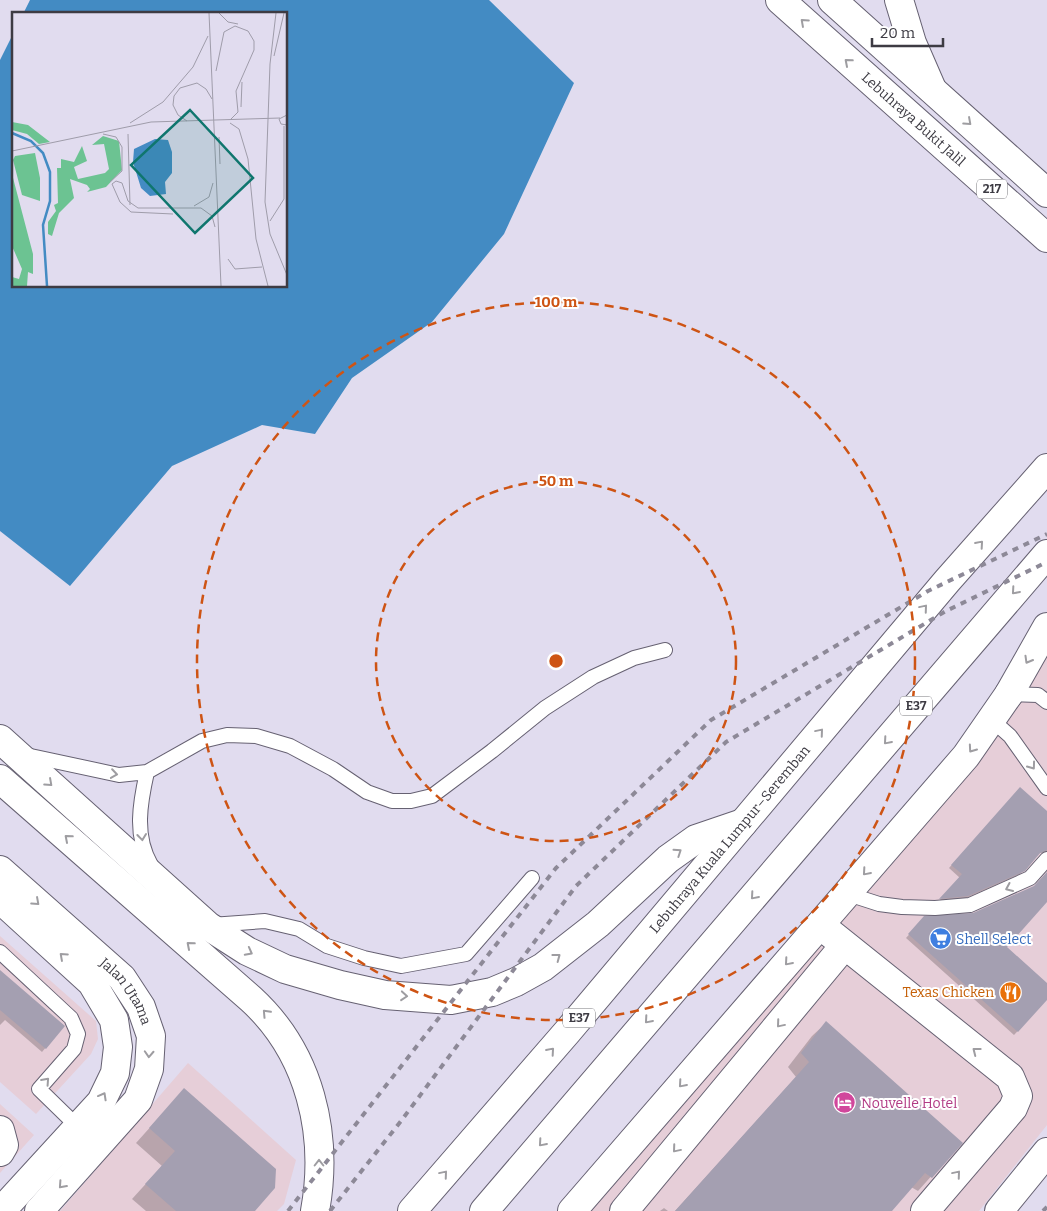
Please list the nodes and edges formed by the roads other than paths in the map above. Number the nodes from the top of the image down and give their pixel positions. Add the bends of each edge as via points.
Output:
1 (780, 0) edge
2 (832, 0) edge
3 (899, 0) edge
4 (932, 89) junction
5 (1047, 193) edge
6 (1047, 238) edge
7 (1047, 468) edge
8 (1047, 554) edge
9 (1047, 627) edge
10 (666, 650) dead end
11 (1009, 694) junction
12 (1047, 702) edge
13 (992, 720) junction
14 (8, 746) edge
15 (147, 772) junction
16 (0, 779) edge
17 (1047, 788) edge
18 (743, 823) junction
19 (1047, 859) edge
20 (0, 870) edge
21 (532, 878) dead end
22 (163, 885) junction
23 (848, 894) junction
24 (0, 899) edge
25 (820, 925) junction
26 (208, 926) junction
27 (844, 946) junction
28 (0, 952) edge
29 (78, 1127) junction
30 (0, 1130) edge
31 (0, 1152) edge
32 (1047, 1152) edge
33 (1, 1211) edge
34 (39, 1211) edge
35 (315, 1211) edge
36 (412, 1211) edge
37 (484, 1211) edge
38 (572, 1211) edge
39 (624, 1211) edge
40 (925, 1211) edge
41 (999, 1211) edge

6 -> 1 main road, Lebuhraya Bukit Jalil / 217
2 - 4 main road, 217
3 - 4 main road via 912,43
4 -> 5 main road, 217
18 -> 7 main road, Lebuhraya Kuala Lumpur–Seremban / E37
8 -> 37 main road, E37
9 -> 11 main road
10 - 15 lane via 634,658 593,678 545,708 432,796 411,802 392,801 367,792 290,746 256,736 227,735 202,741
11 - 12 lane via 1038,695
11 - 13 main road
13 -> 17 lane via 1010,736
13 -> 23 main road via 966,756
14 -> 15 lane via 66,765 119,775
14 -> 22 main road
15 -> 22 lane via 141,801 141,839 144,854
35 -> 16 main road via 320,1170 313,1102 306,1079 282,1032 251,998
26 -> 18 main road via 247,951 285,969 385,994 451,1000 492,992 543,967 598,924 668,859 696,839
36 -> 18 main road, Lebuhraya Kuala Lumpur–Seremban / E37
19 -> 23 lane via 1030,878 970,905 902,907 878,904
20 -> 34 main road, Jalan Utama via 122,978 141,1007 150,1036 149,1069 138,1100
21 - 26 lane via 466,954 401,966 345,952 327,946 299,929 266,922
22 - 26 main road
23 - 25 main road
29 -> 24 main road, Jalan Utama via 101,1102 115,1073 118,1047 114,1020 92,983
25 - 27 main road
25 -> 38 main road
27 -> 39 main road
40 -> 27 main road via 1013,1108 1018,1096 1010,1077
29 -> 28 lane via 39,1089 74,1049 78,1034 71,1018
29 - 33 main road, Jalan Utama
30 - 31 main road via 4,1145
32 - 41 main road

